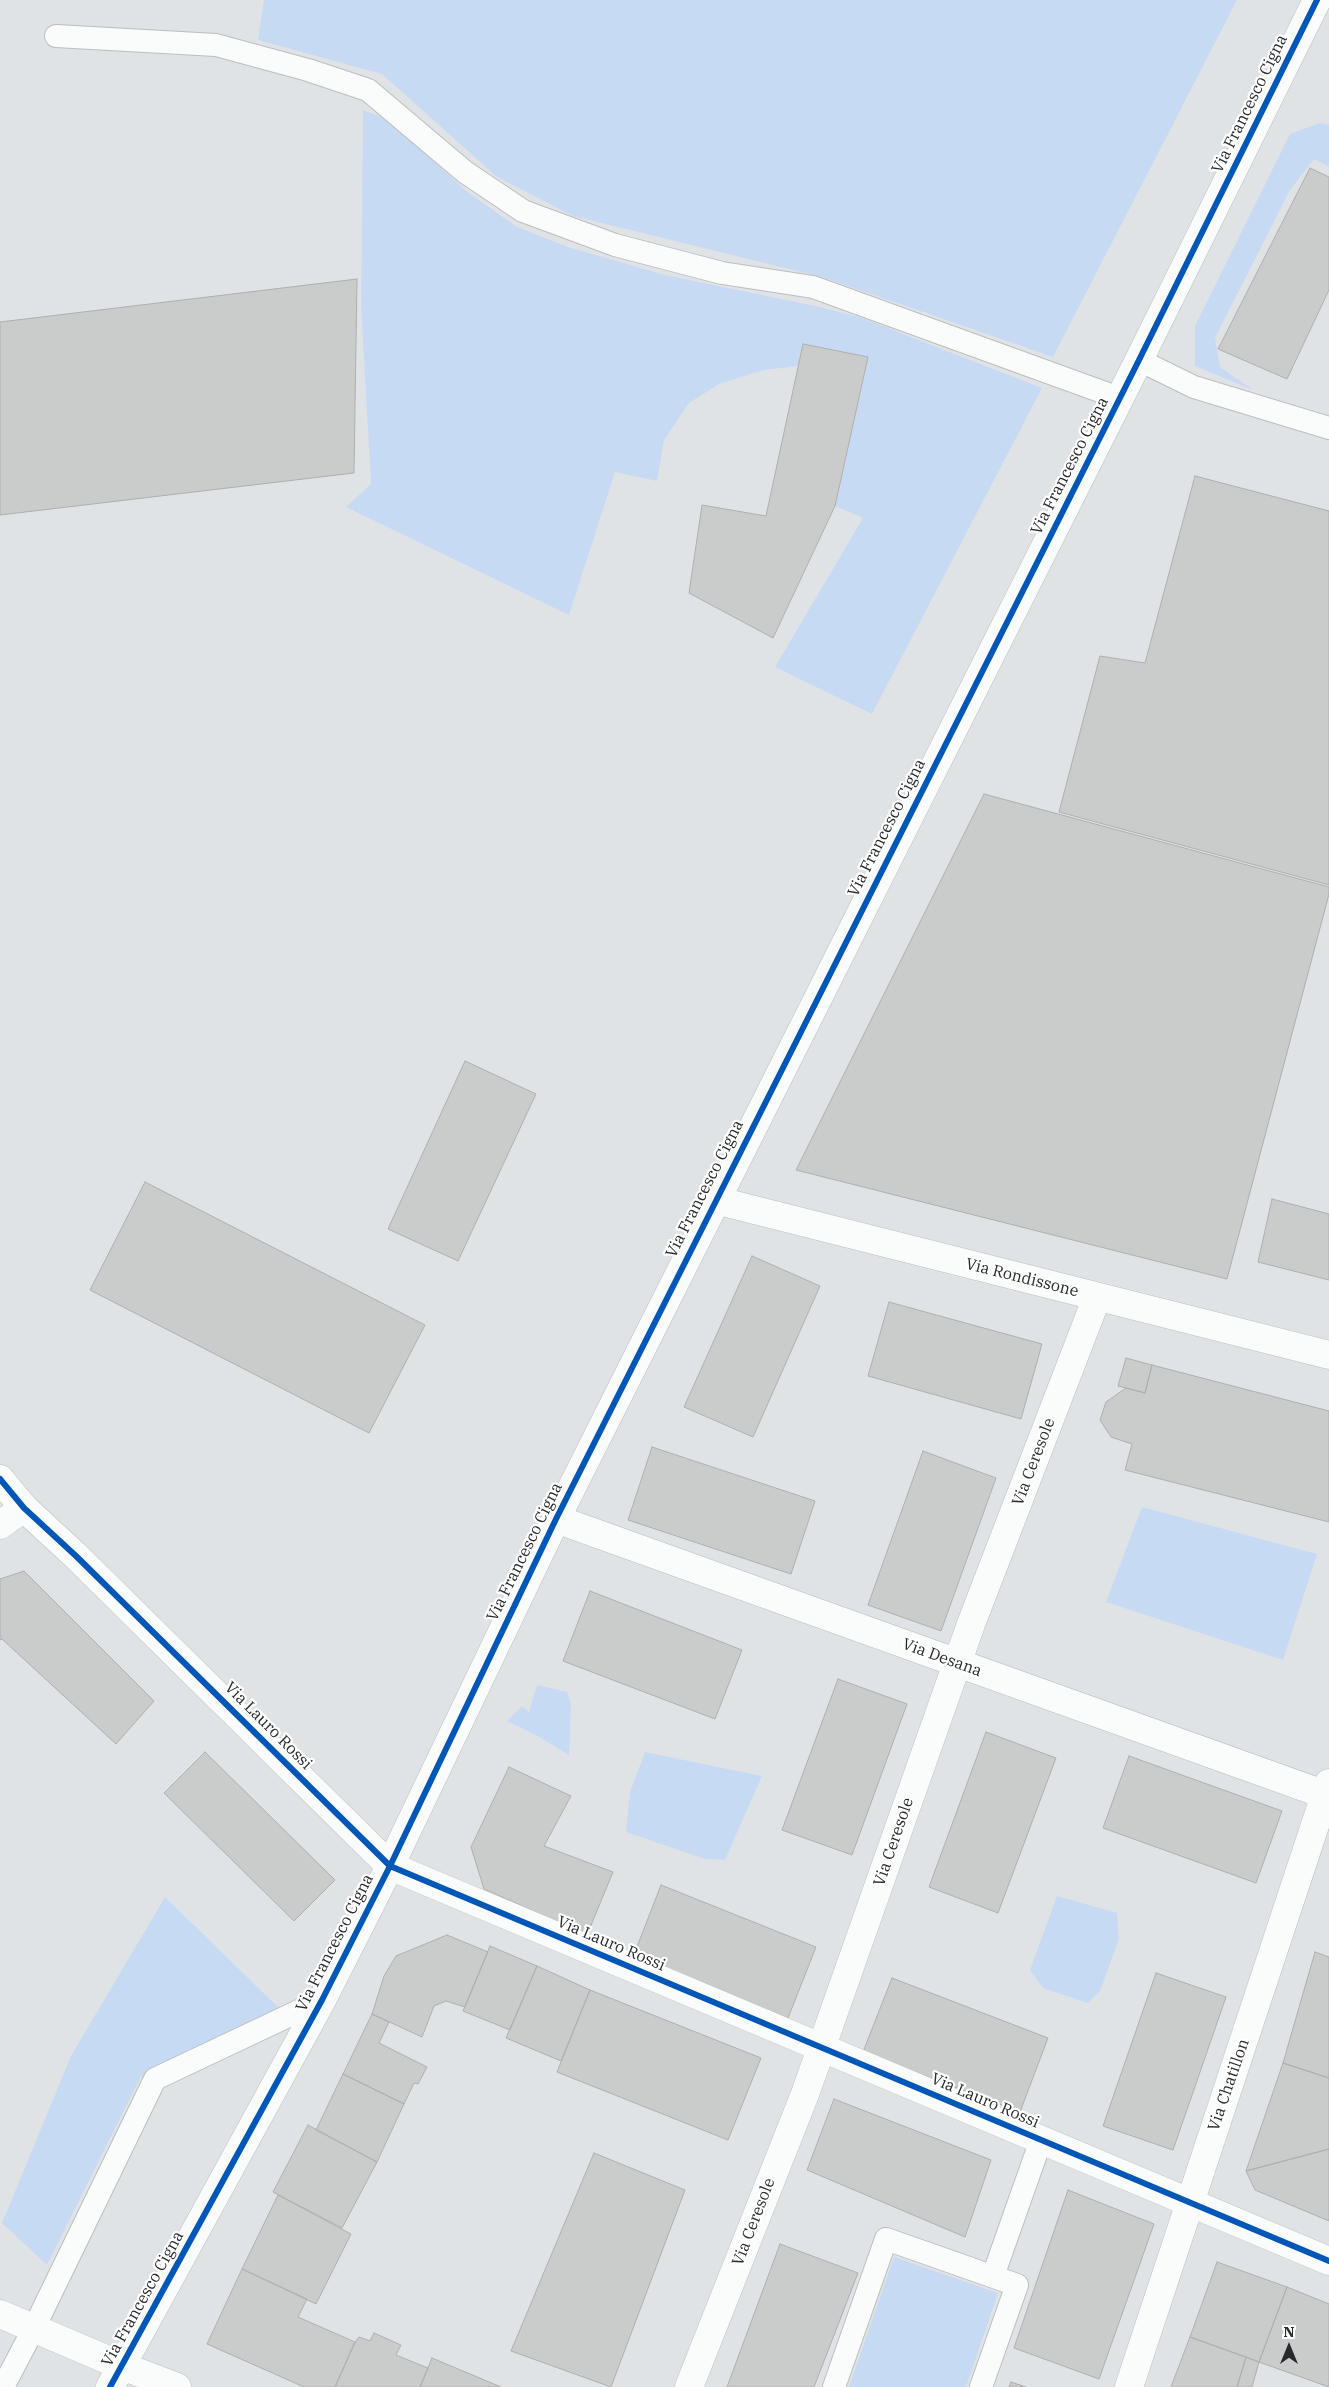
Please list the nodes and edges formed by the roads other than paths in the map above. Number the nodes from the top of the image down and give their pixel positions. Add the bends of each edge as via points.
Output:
1 (1317, 0) edge
2 (56, 36) dead end
3 (1139, 360) junction
4 (1119, 398) junction
5 (1329, 428) edge
6 (715, 1200) junction
7 (1097, 1297) junction
8 (1329, 1355) edge
9 (0, 1479) edge
10 (24, 1508) junction
11 (556, 1519) junction
12 (0, 1525) edge
13 (958, 1664) junction
14 (1328, 1791) edge
15 (390, 1866) junction
16 (322, 2000) junction
17 (821, 2047) junction
18 (1041, 2140) junction
19 (1191, 2203) junction
20 (1329, 2261) edge
21 (993, 2276) junction
22 (0, 2314) edge
23 (33, 2330) junction
24 (116, 2377) edge
25 (3, 2387) edge
26 (177, 2387) edge
27 (690, 2387) edge
28 (834, 2387) edge
29 (981, 2387) edge
30 (1129, 2387) edge

1 - 3 street, Via Francesco Cigna
2 - 4 lane via 216,44 368,90 465,172 523,211 615,245 722,273 813,287
3 - 4 street, Via Francesco Cigna
3 - 5 lane via 1194,387
4 - 6 street, Via Francesco Cigna
6 - 7 street, Via Rondissone
6 - 11 street, Via Francesco Cigna
7 - 8 street, Via Rondissone
7 - 13 street, Via Ceresole
9 - 10 street, Via Lauro Rossi
10 - 12 street
10 - 15 street, Via Lauro Rossi
11 - 13 street, Via Desana
11 - 15 street, Via Francesco Cigna
13 - 14 street, Via Desana
13 - 17 street, Via Ceresole
14 - 19 street, Via Chatillon
15 - 16 street, Via Francesco Cigna
15 - 17 street, Via Lauro Rossi
16 - 23 lane via 155,2079
16 - 24 street, Via Francesco Cigna
17 - 18 street, Via Lauro Rossi
17 - 27 street, Via Ceresole
18 - 19 street, Via Lauro Rossi
18 - 21 lane
19 - 20 street, Via Lauro Rossi
19 - 30 street, Via Chatillon
21 - 28 lane via 886,2239
21 - 29 lane via 1018,2285
22 - 23 street
23 - 24 street
23 - 25 lane
24 - 26 street

